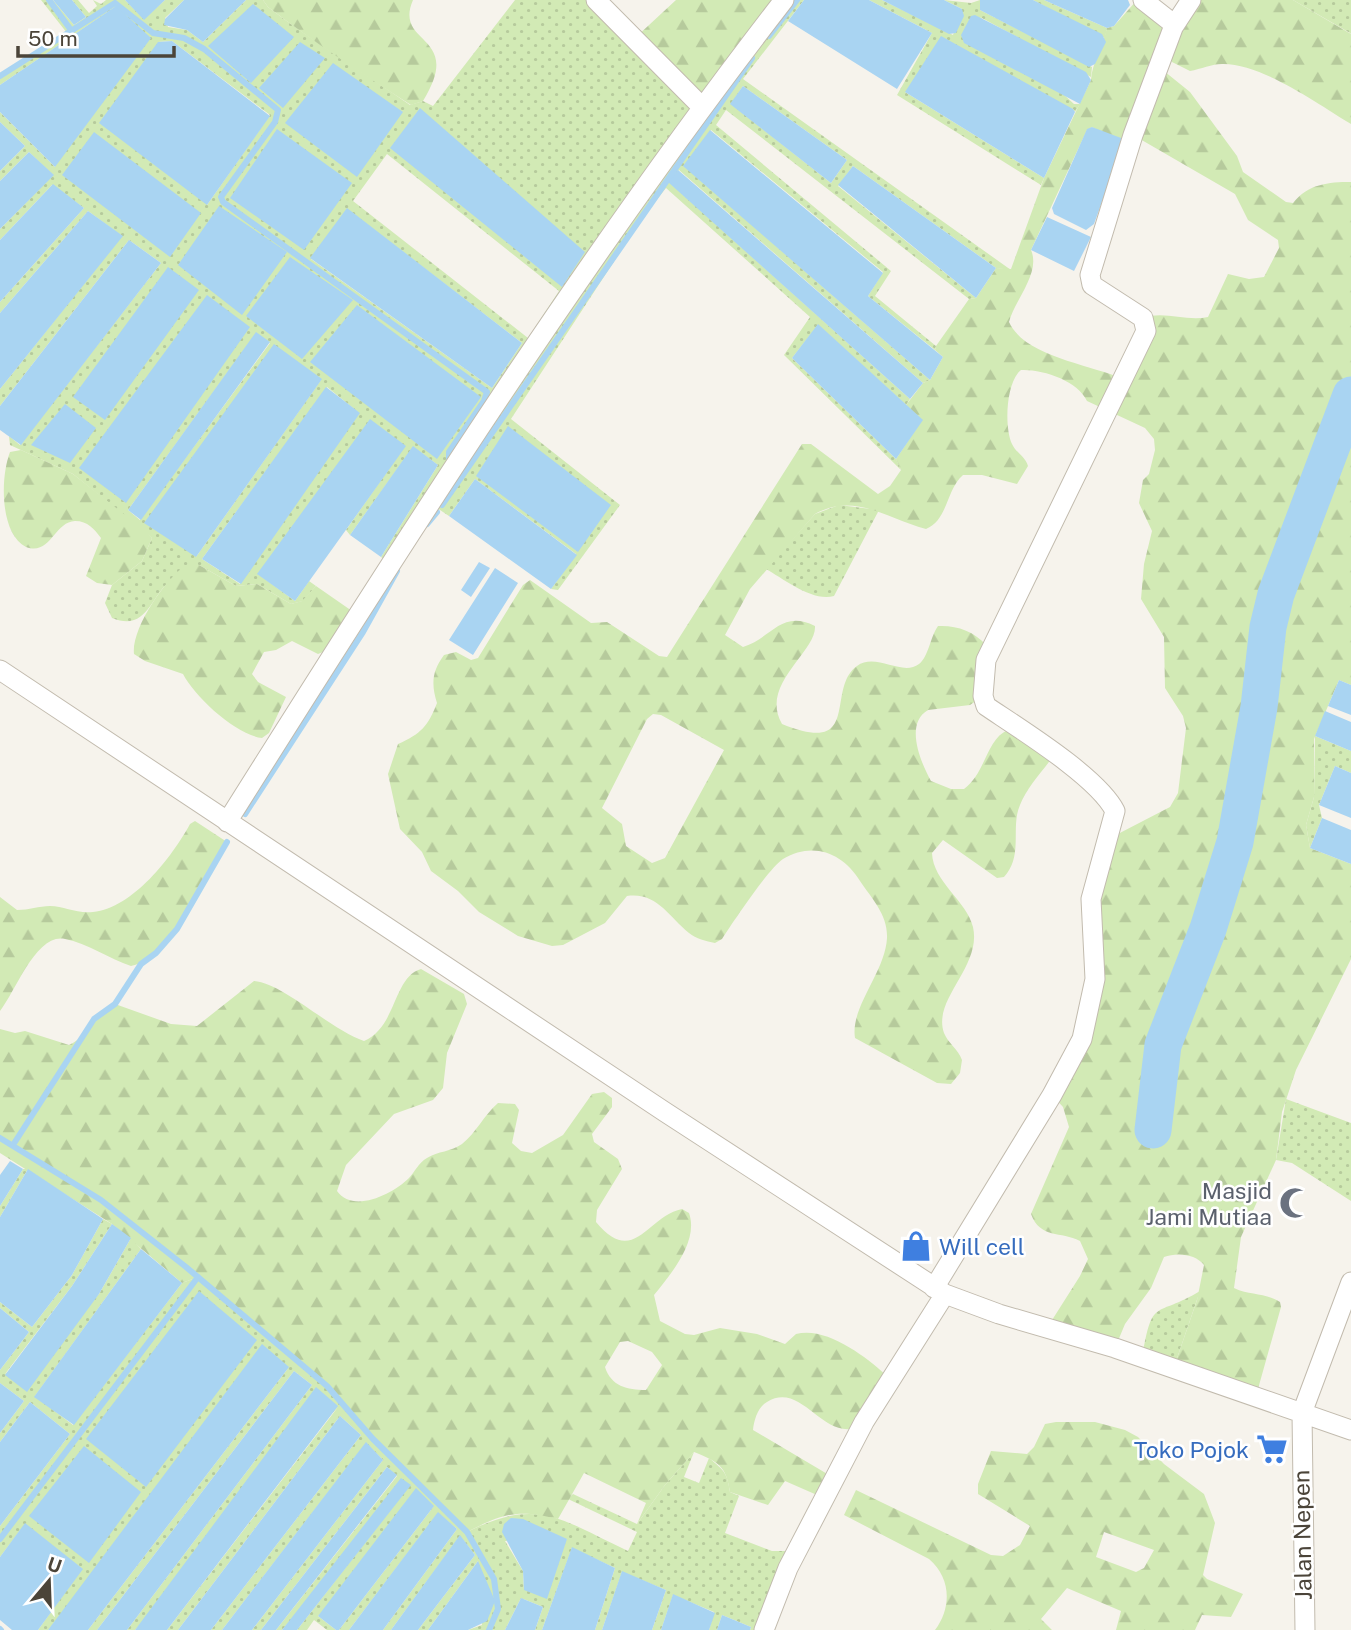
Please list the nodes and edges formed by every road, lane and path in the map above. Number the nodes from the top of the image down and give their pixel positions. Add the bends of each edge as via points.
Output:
1 (596, 0) edge
2 (784, 0) edge
3 (1143, 0) edge
4 (1191, 0) edge
5 (1174, 26) junction
6 (702, 107) junction
7 (0, 670) edge
8 (227, 822) junction
9 (1351, 1282) edge
10 (940, 1291) junction
11 (1302, 1413) junction
12 (1351, 1430) edge
13 (764, 1630) edge
14 (1305, 1630) edge

1 - 6 street
2 - 6 street
3 - 5 street
4 - 5 street
5 - 10 street via 1133,135 1090,275 1092,285 1143,318 1146,331 986,660 983,683 986,706 1088,780 1115,811 1091,899 1095,979 1090,1010 1082,1039
6 - 8 street via 441,486
7 - 8 street
8 - 10 street
9 - 11 street, Jalan Nepen
10 - 11 street
10 - 13 street via 864,1422 788,1568
11 - 12 street
11 - 14 street, Jalan Nepen

